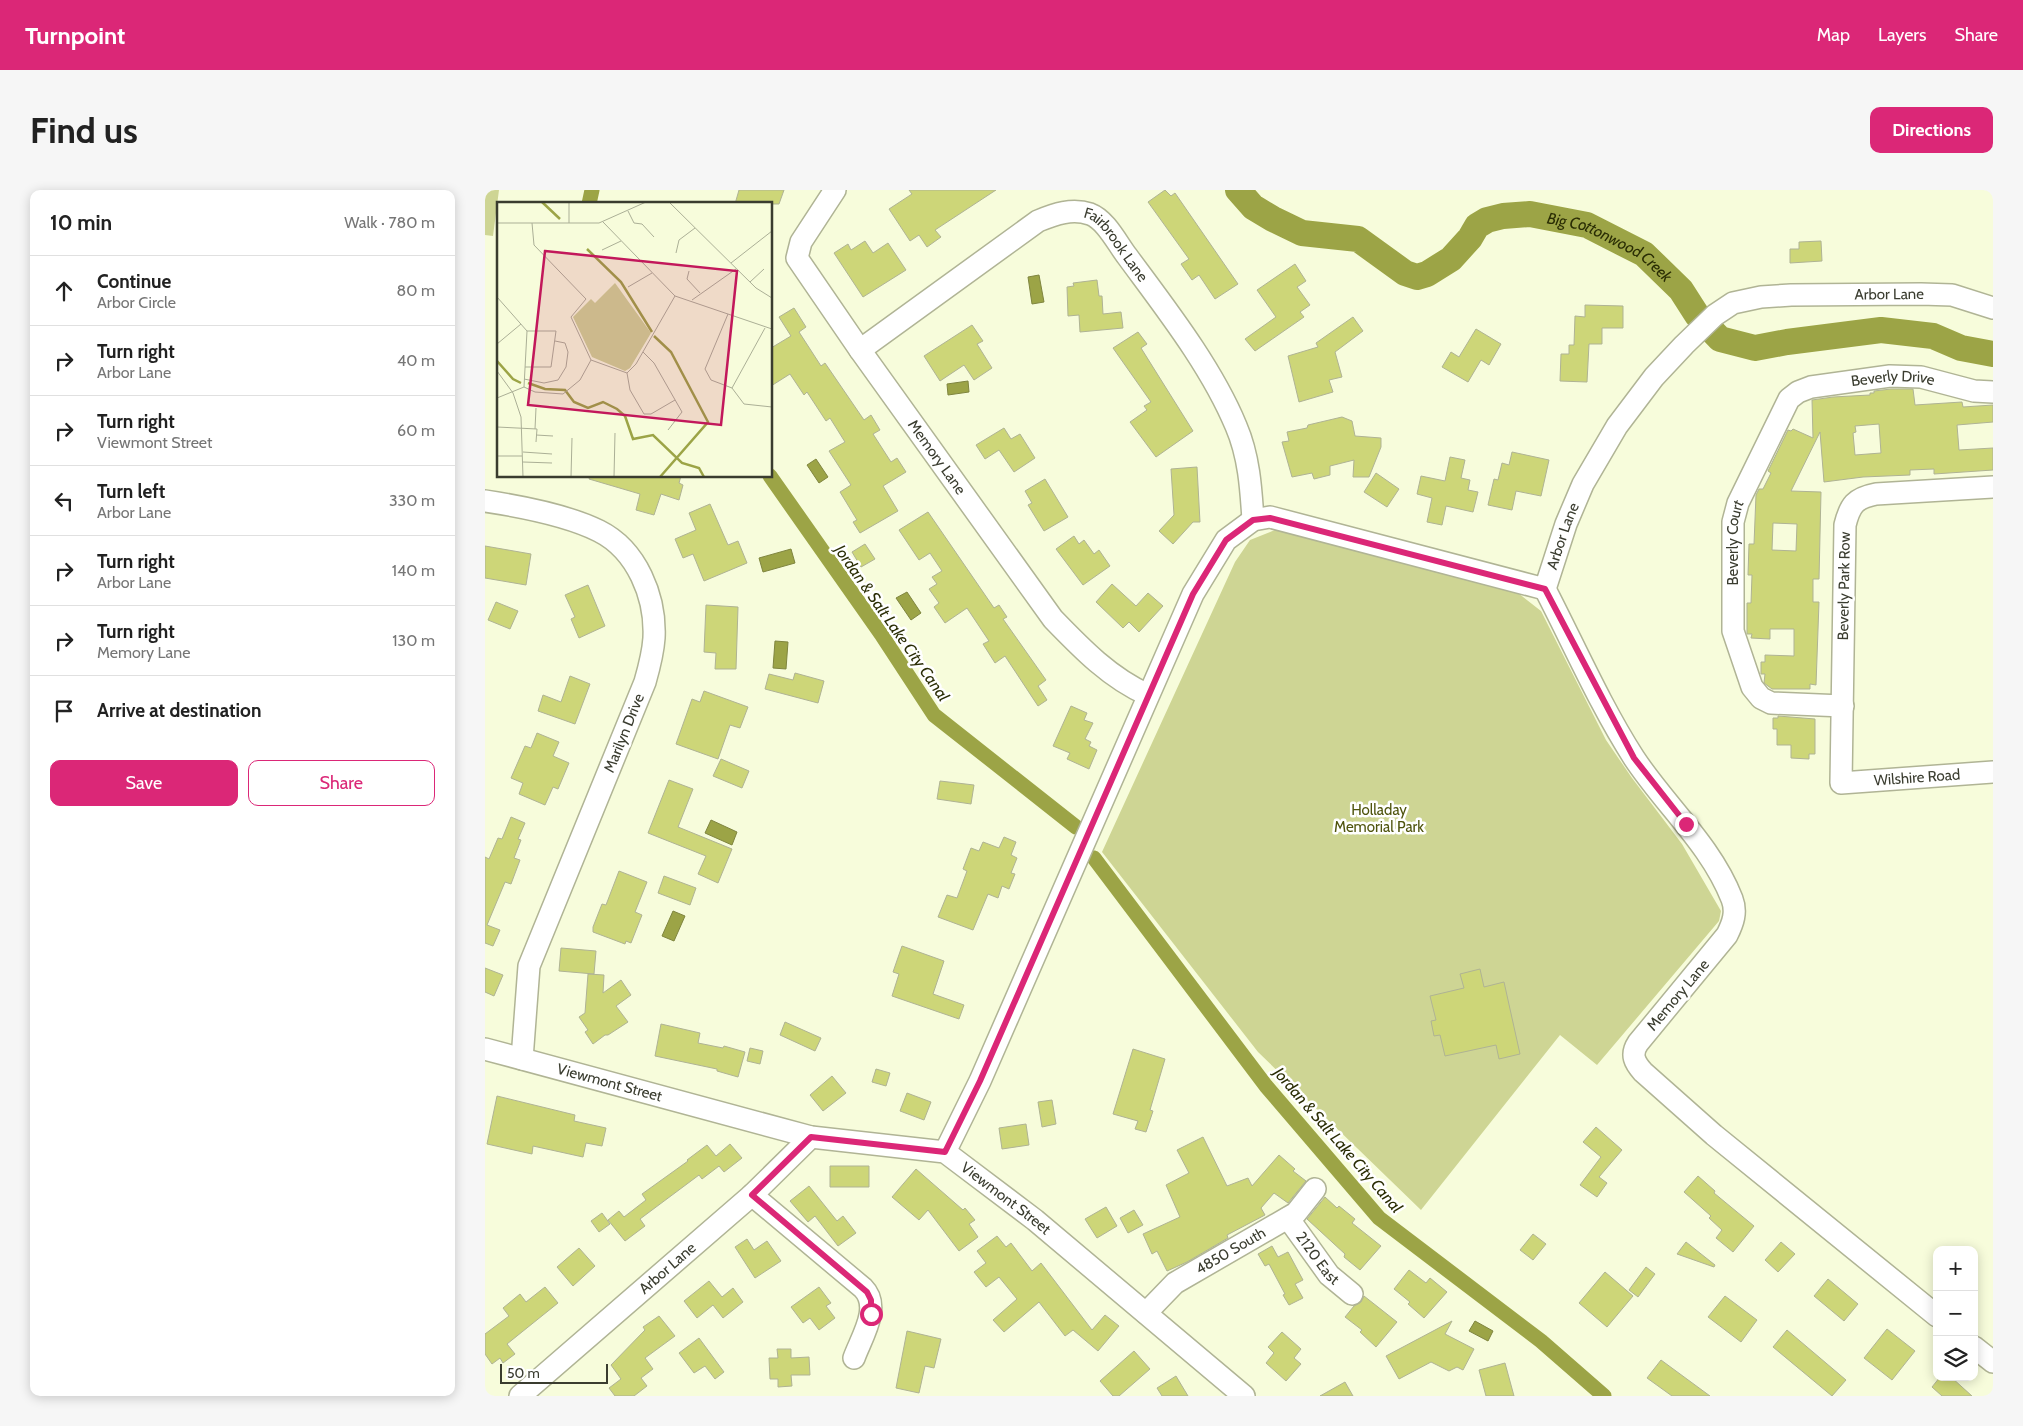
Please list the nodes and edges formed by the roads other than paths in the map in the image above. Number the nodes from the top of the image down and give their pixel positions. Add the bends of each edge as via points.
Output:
1 (835, 190) edge
2 (1993, 308) edge
3 (860, 350) junction
4 (1993, 392) edge
5 (1793, 395) joint
6 (1993, 487) edge
7 (485, 501) edge
8 (1253, 520) junction
9 (1545, 589) junction
10 (1148, 695) junction
11 (1843, 706) junction
12 (1993, 772) edge
13 (1841, 783) joint
14 (485, 1049) edge
15 (522, 1059) junction
16 (811, 1137) junction
17 (945, 1152) junction
18 (1315, 1189) dead end
19 (752, 1195) junction
20 (1288, 1218) junction
21 (1352, 1294) dead end
22 (1146, 1313) junction
23 (1933, 1313) edge
24 (1978, 1350) edge
25 (854, 1358) dead end
26 (1993, 1362) edge
27 (520, 1396) edge
28 (1244, 1396) edge

1 - 3 street, Memory Lane via 801,242 797,258
2 - 9 street, Arbor Lane via 1952,295 1791,295 1733,303 1715,315 1654,376 1617,426 1583,484
3 - 8 street, Fairbrook Lane via 1038,221 1073,211 1089,214 1100,220 1135,267 1217,388 1245,451
3 - 10 street, Memory Lane via 1053,619 1099,664 1132,688
4 - 5 street, Beverly Drive via 1974,391 1921,377 1899,376 1811,387
5 - 11 street, Beverly Court via 1737,504 1734,516 1732,626 1752,687 1761,698 1777,704
6 - 11 street, Beverly Park Row via 1876,494 1852,505 1845,525
7 - 15 street, Marilyn Drive via 515,506 600,532 622,548 636,565 647,588 653,613 652,656 645,682 529,966
8 - 9 street, Arbor Lane via 1270,518
8 - 10 street via 1226,540 1193,594
9 - 23 street, Memory Lane via 1634,758 1700,844 1734,906 1733,921 1727,935 1637,1043 1633,1051 1634,1060 1643,1072 1707,1129
10 - 17 street via 980,1081
11 - 13 street, Beverly Park Row
12 - 13 street, Wilshire Road
14 - 15 street, Viewmont Street
15 - 16 street, Viewmont Street
16 - 17 street, Viewmont Street
16 - 19 street, Arbor Lane
17 - 22 street, Viewmont Street via 1035,1220
18 - 20 street, 4850 South
19 - 25 street via 869,1296 871,1314
19 - 27 street, Arbor Lane
20 - 21 street, 2120 East via 1329,1275
20 - 22 street, 4850 South via 1175,1283
22 - 28 street, Viewmont Street
24 - 26 street

